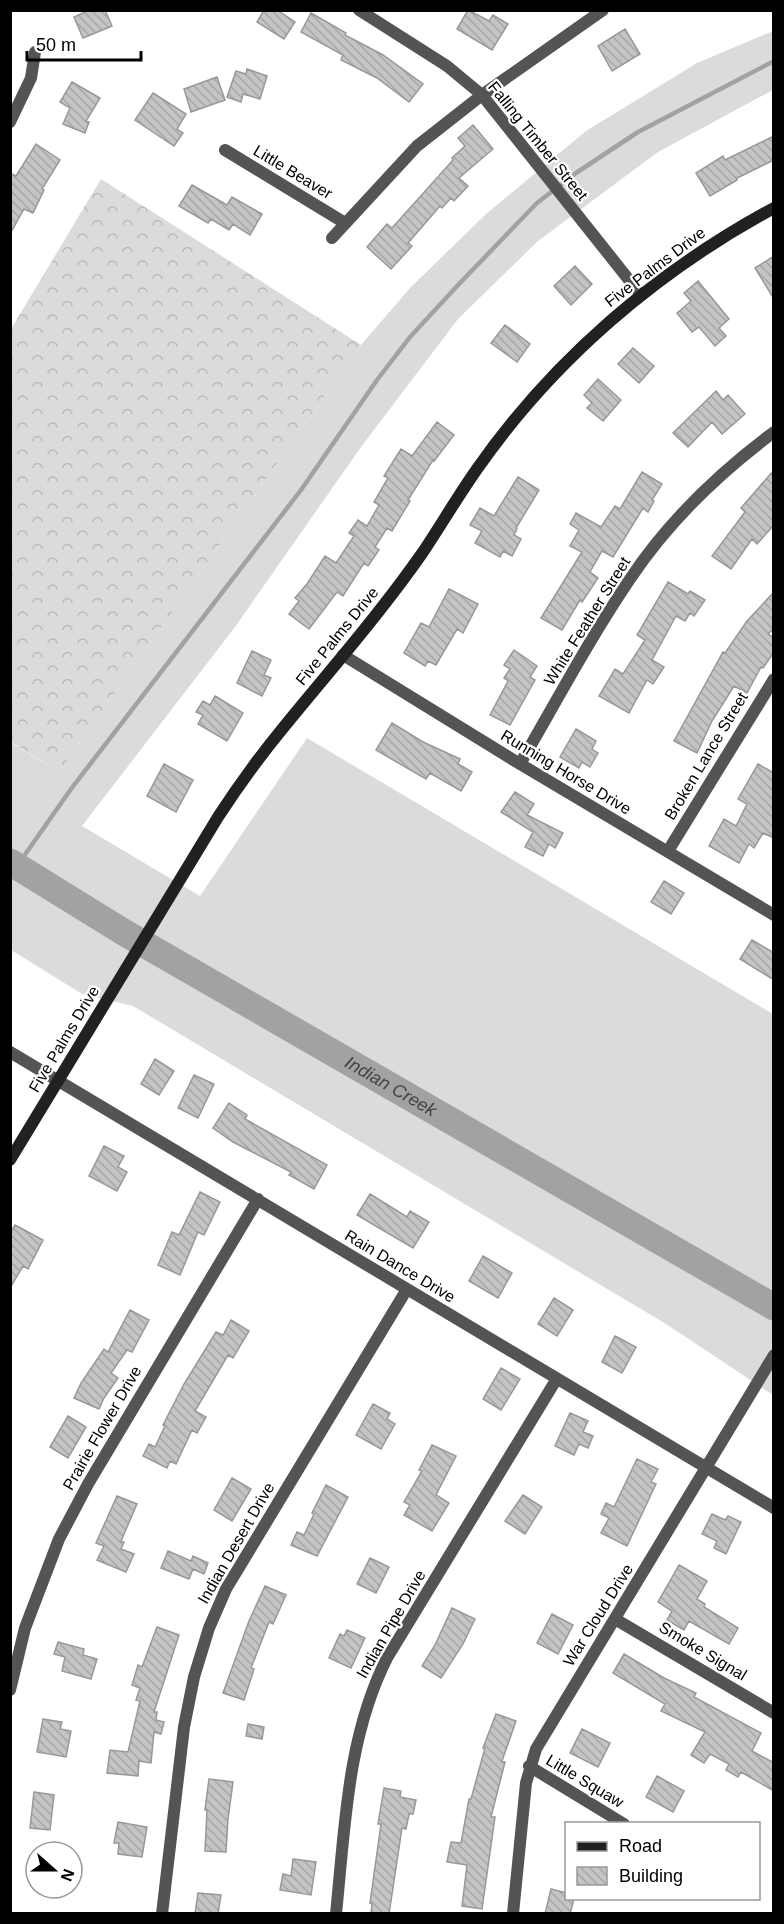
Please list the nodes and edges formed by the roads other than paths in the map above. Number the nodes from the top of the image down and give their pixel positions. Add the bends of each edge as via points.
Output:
1 (359, 10) edge
2 (603, 10) edge
3 (35, 52) dead end
4 (482, 95) junction
5 (10, 122) edge
6 (225, 150) dead end
7 (774, 208) edge
8 (345, 223) junction
9 (332, 238) dead end
10 (641, 295) junction
11 (774, 432) edge
12 (343, 655) junction
13 (774, 679) edge
14 (520, 764) junction
15 (668, 851) junction
16 (774, 915) edge
17 (10, 1052) edge
18 (58, 1081) junction
19 (10, 1160) edge
20 (258, 1199) junction
21 (407, 1289) junction
22 (774, 1355) edge
23 (556, 1380) junction
24 (706, 1468) junction
25 (774, 1508) edge
26 (615, 1619) junction
27 (10, 1690) edge
28 (774, 1713) edge
29 (529, 1766) junction
30 (621, 1822) edge
31 (162, 1914) edge
32 (336, 1914) edge
33 (513, 1914) edge

1 - 4 street, Falling Timber Street via 447,66
2 - 4 street
3 - 5 street via 31,78
4 - 8 street via 417,146
4 - 10 street, Falling Timber Street
6 - 8 street, Little Beaver
7 - 10 street, Five Palms Drive via 715,242
8 - 9 street
10 - 12 street, Five Palms Drive via 571,357 531,399 477,469 421,555
11 - 14 street, White Feather Street via 685,510 631,577
12 - 14 street, Running Horse Drive
12 - 18 street, Five Palms Drive via 248,773
13 - 15 street, Broken Lance Street
14 - 15 street, Running Horse Drive
15 - 16 street, Running Horse Drive
17 - 18 street, Rain Dance Drive
18 - 19 street, Five Palms Drive
18 - 20 street, Rain Dance Drive
20 - 21 street, Rain Dance Drive
20 - 27 street, Prairie Flower Drive via 58,1539 25,1628
21 - 23 street, Rain Dance Drive
21 - 31 street, Indian Desert Drive via 226,1589 208,1628 184,1728
22 - 24 street, War Cloud Drive
23 - 24 street, Rain Dance Drive
23 - 32 street, Indian Pipe Drive via 375,1682 351,1774
24 - 25 street, Rain Dance Drive
24 - 26 street, War Cloud Drive
26 - 28 street, Smoke Signal
26 - 29 street, War Cloud Drive via 546,1731
29 - 30 street, Little Squaw
29 - 33 street, War Cloud Drive

